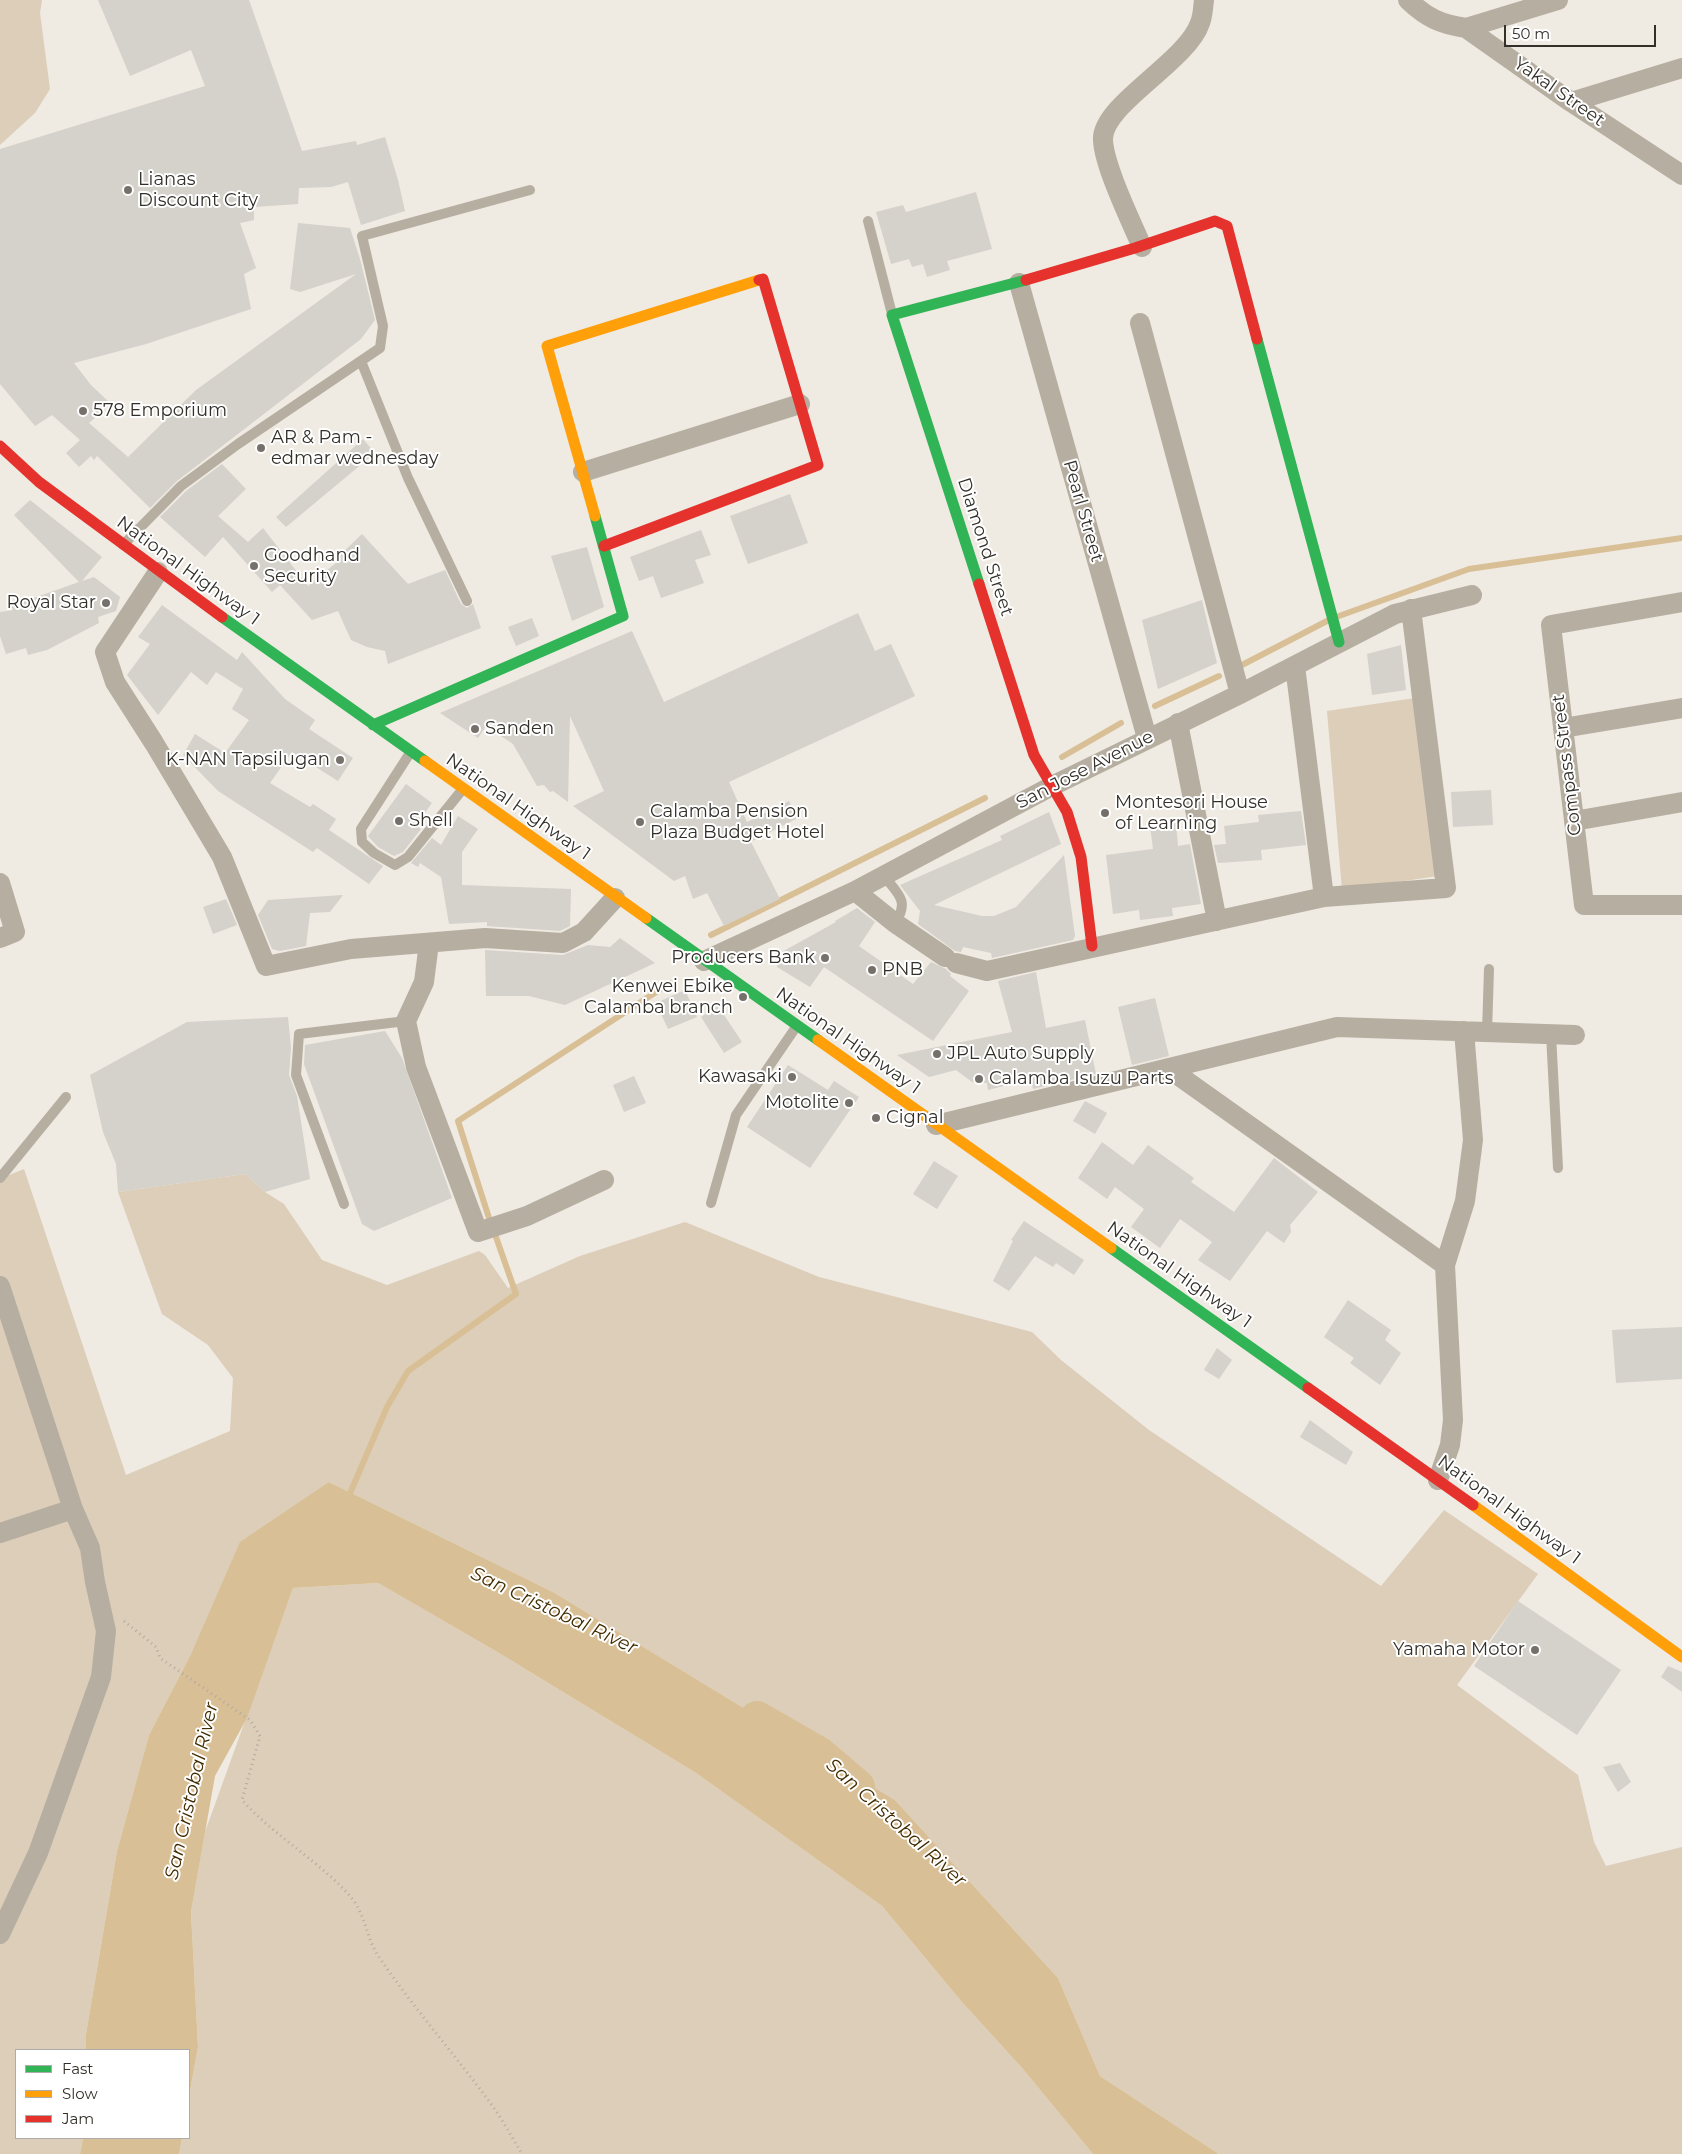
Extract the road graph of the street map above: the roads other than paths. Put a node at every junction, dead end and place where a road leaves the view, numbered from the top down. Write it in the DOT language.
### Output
graph roads {
  1 [pos="1204,0"];
  2 [pos="1408,0"];
  3 [pos="1558,0"];
  4 [pos="1466,28"];
  5 [pos="1682,68"];
  6 [pos="1570,102"];
  7 [pos="1682,175"];
  8 [pos="530,190"];
  9 [pos="868,221"];
  10 [pos="1142,247"];
  11 [pos="1019,283"];
  12 [pos="892,315"];
  13 [pos="1140,324"];
  14 [pos="361,362"];
  15 [pos="800,404"];
  16 [pos="0,446"];
  17 [pos="583,472"];
  18 [pos="122,546"];
  19 [pos="604,546"];
  20 [pos="158,572"];
  21 [pos="1472,595"];
  22 [pos="467,601"];
  23 [pos="1682,602"];
  24 [pos="1412,609"];
  25 [pos="1339,642"];
  26 [pos="1295,666"];
  27 [pos="1240,694"];
  28 [pos="1682,708"];
  29 [pos="1178,723"];
  30 [pos="373,726"];
  31 [pos="1563,728"];
  32 [pos="1147,738"];
  33 [pos="411,752"];
  34 [pos="1052,786"];
  35 [pos="462,789"];
  36 [pos="1682,802"];
  37 [pos="1574,821"];
  38 [pos="884,876"];
  39 [pos="0,883"];
  40 [pos="855,891"];
  41 [pos="1324,897"];
  42 [pos="615,898"];
  43 [pos="1682,905"];
  44 [pos="1217,921"];
  45 [pos="895,923"];
  46 [pos="0,938"];
  47 [pos="429,943"];
  48 [pos="1092,946"];
  49 [pos="704,961"];
  50 [pos="1489,969"];
  51 [pos="406,1021"];
  52 [pos="796,1027"];
  53 [pos="1464,1031"];
  54 [pos="1487,1032"];
  55 [pos="1551,1034"];
  56 [pos="1575,1035"];
  57 [pos="1168,1068"];
  58 [pos="66,1097"];
  59 [pos="936,1125"];
  60 [pos="1558,1168"];
  61 [pos="0,1178"];
  62 [pos="604,1180"];
  63 [pos="711,1203"];
  64 [pos="344,1204"];
  65 [pos="1445,1264"];
  66 [pos="0,1286"];
  67 [pos="1438,1480"];
  68 [pos="73,1509"];
  69 [pos="0,1533"];
  70 [pos="1680,1651"];
  71 [pos="0,1934"];
  1 -- 10 [label="street"];
  2 -- 4 [label="street, Yakal Street"];
  3 -- 4 [label="street"];
  4 -- 6 [label="street, Yakal Street"];
  5 -- 6 [label="street"];
  6 -- 7 [label="street, Yakal Street"];
  8 -- 14 [label="lane"];
  9 -- 12 [label="lane"];
  10 -- 11 [label="main road"];
  10 -- 25 [label="main road"];
  11 -- 12 [label="main road"];
  11 -- 32 [label="street, Pearl Street"];
  12 -- 34 [label="main road, Diamond Street"];
  13 -- 27 [label="street"];
  14 -- 18 [label="lane"];
  14 -- 22 [label="lane"];
  15 -- 17 [label="street"];
  15 -- 17 [label="main road"];
  15 -- 19 [label="main road"];
  16 -- 18 [label="main road, National Highway 1"];
  17 -- 19 [label="main road"];
  18 -- 20 [label="main road, National Highway 1"];
  19 -- 30 [label="main road"];
  20 -- 30 [label="main road, National Highway 1"];
  20 -- 47 [label="street"];
  21 -- 24 [label="street, San Jose Avenue"];
  23 -- 31 [label="street, Compass Street"];
  24 -- 25 [label="street, San Jose Avenue"];
  24 -- 41 [label="street"];
  25 -- 26 [label="street, San Jose Avenue"];
  26 -- 27 [label="street, San Jose Avenue"];
  26 -- 41 [label="street"];
  27 -- 29 [label="street, San Jose Avenue"];
  28 -- 31 [label="street"];
  29 -- 32 [label="street, San Jose Avenue"];
  29 -- 44 [label="street"];
  30 -- 33 [label="main road, National Highway 1"];
  31 -- 37 [label="street, Compass Street"];
  32 -- 34 [label="street, San Jose Avenue"];
  33 -- 35 [label="main road, National Highway 1"];
  33 -- 35 [label="lane"];
  34 -- 38 [label="street, San Jose Avenue"];
  34 -- 48 [label="main road, Diamond Street"];
  35 -- 42 [label="main road, National Highway 1"];
  36 -- 37 [label="street"];
  37 -- 43 [label="street, Compass Street"];
  38 -- 40 [label="street, San Jose Avenue"];
  38 -- 45 [label="lane"];
  39 -- 46 [label="street"];
  40 -- 45 [label="street"];
  40 -- 49 [label="street, San Jose Avenue"];
  41 -- 44 [label="street"];
  42 -- 47 [label="street"];
  42 -- 49 [label="main road, National Highway 1"];
  44 -- 48 [label="street"];
  45 -- 48 [label="street"];
  47 -- 51 [label="street"];
  49 -- 52 [label="main road, National Highway 1"];
  50 -- 54 [label="lane"];
  51 -- 62 [label="street"];
  51 -- 64 [label="lane"];
  52 -- 59 [label="main road, National Highway 1"];
  52 -- 63 [label="lane"];
  53 -- 54 [label="street"];
  53 -- 57 [label="street"];
  53 -- 65 [label="street"];
  54 -- 55 [label="street"];
  55 -- 56 [label="street"];
  55 -- 60 [label="lane"];
  57 -- 59 [label="street"];
  57 -- 65 [label="street"];
  58 -- 61 [label="lane"];
  59 -- 67 [label="main road, National Highway 1"];
  65 -- 67 [label="street"];
  66 -- 68 [label="street"];
  67 -- 70 [label="main road, National Highway 1"];
  68 -- 69 [label="street"];
  68 -- 71 [label="street"];
}
